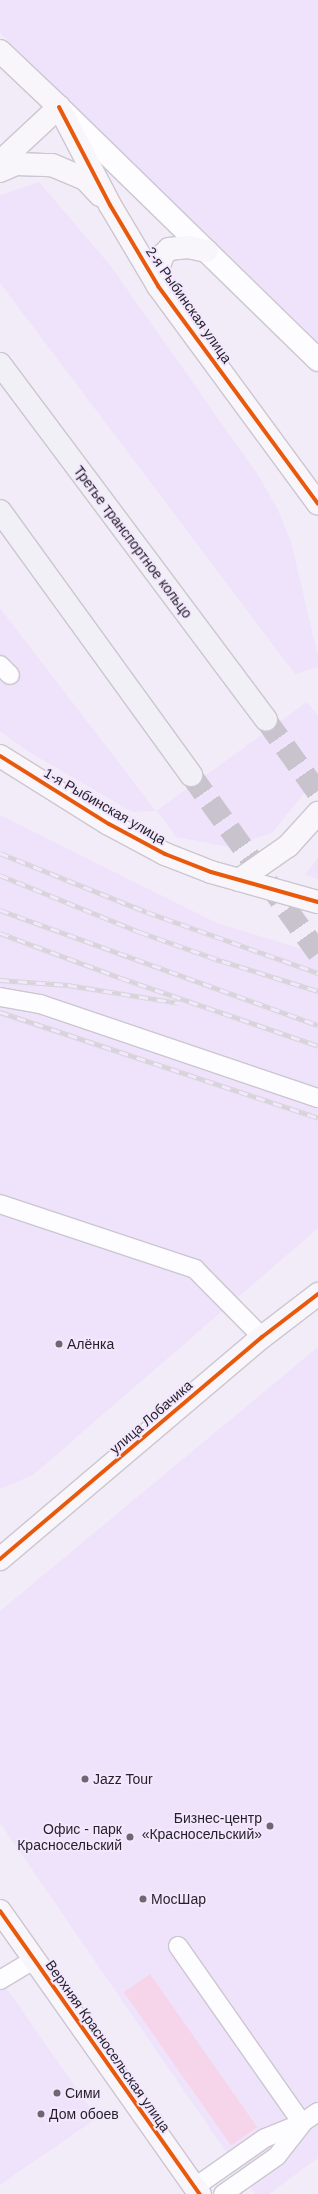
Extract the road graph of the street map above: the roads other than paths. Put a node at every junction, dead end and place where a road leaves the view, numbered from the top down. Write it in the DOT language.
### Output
graph roads {
  1 [pos="0,51"];
  2 [pos="58,107"];
  3 [pos="0,162"];
  4 [pos="0,171"];
  5 [pos="110,205"];
  6 [pos="207,251"];
  7 [pos="158,286"];
  8 [pos="318,360"];
  9 [pos="0,364"];
  10 [pos="318,504"];
  11 [pos="0,511"];
  12 [pos="266,720"];
  13 [pos="0,756"];
  14 [pos="191,776"];
  15 [pos="318,813"];
  16 [pos="239,880"];
  17 [pos="318,902"];
  18 [pos="0,997"];
  19 [pos="318,1098"];
  20 [pos="0,1204"];
  21 [pos="318,1294"];
  22 [pos="262,1337"];
  23 [pos="0,1559"];
  24 [pos="0,1911"];
  25 [pos="178,1946"];
  26 [pos="33,1960"];
  27 [pos="0,1980"];
  28 [pos="318,2112"];
  29 [pos="302,2123"];
  30 [pos="197,2190"];
  31 [pos="223,2194"];
  1 -- 2 [label="street, 2-я Рыбинская улица"];
  2 -- 3 [label="street"];
  2 -- 5 [label="street, 2-я Рыбинская улица"];
  2 -- 6 [label="street, 2-я Рыбинская улица"];
  4 -- 5 [label="street"];
  5 -- 7 [label="street, 2-я Рыбинская улица"];
  6 -- 7 [label="street"];
  6 -- 8 [label="street, 2-я Рыбинская улица"];
  7 -- 10 [label="street, 2-я Рыбинская улица"];
  9 -- 12 [label="main road, Третье транспортное кольцо"];
  11 -- 14 [label="main road"];
  13 -- 16 [label="street, 1-я Рыбинская улица"];
  15 -- 16 [label="street"];
  16 -- 17 [label="street, 1-я Рыбинская улица"];
  18 -- 19 [label="lane"];
  20 -- 22 [label="lane"];
  21 -- 22 [label="street, улица Лобачика"];
  22 -- 23 [label="street, улица Лобачика"];
  24 -- 26 [label="street, Верхняя Красносельская улица"];
  25 -- 29 [label="lane"];
  26 -- 27 [label="lane"];
  26 -- 30 [label="street, Верхняя Красносельская улица"];
  28 -- 29 [label="lane"];
  29 -- 30 [label="lane"];
  29 -- 31 [label="lane"];
}
